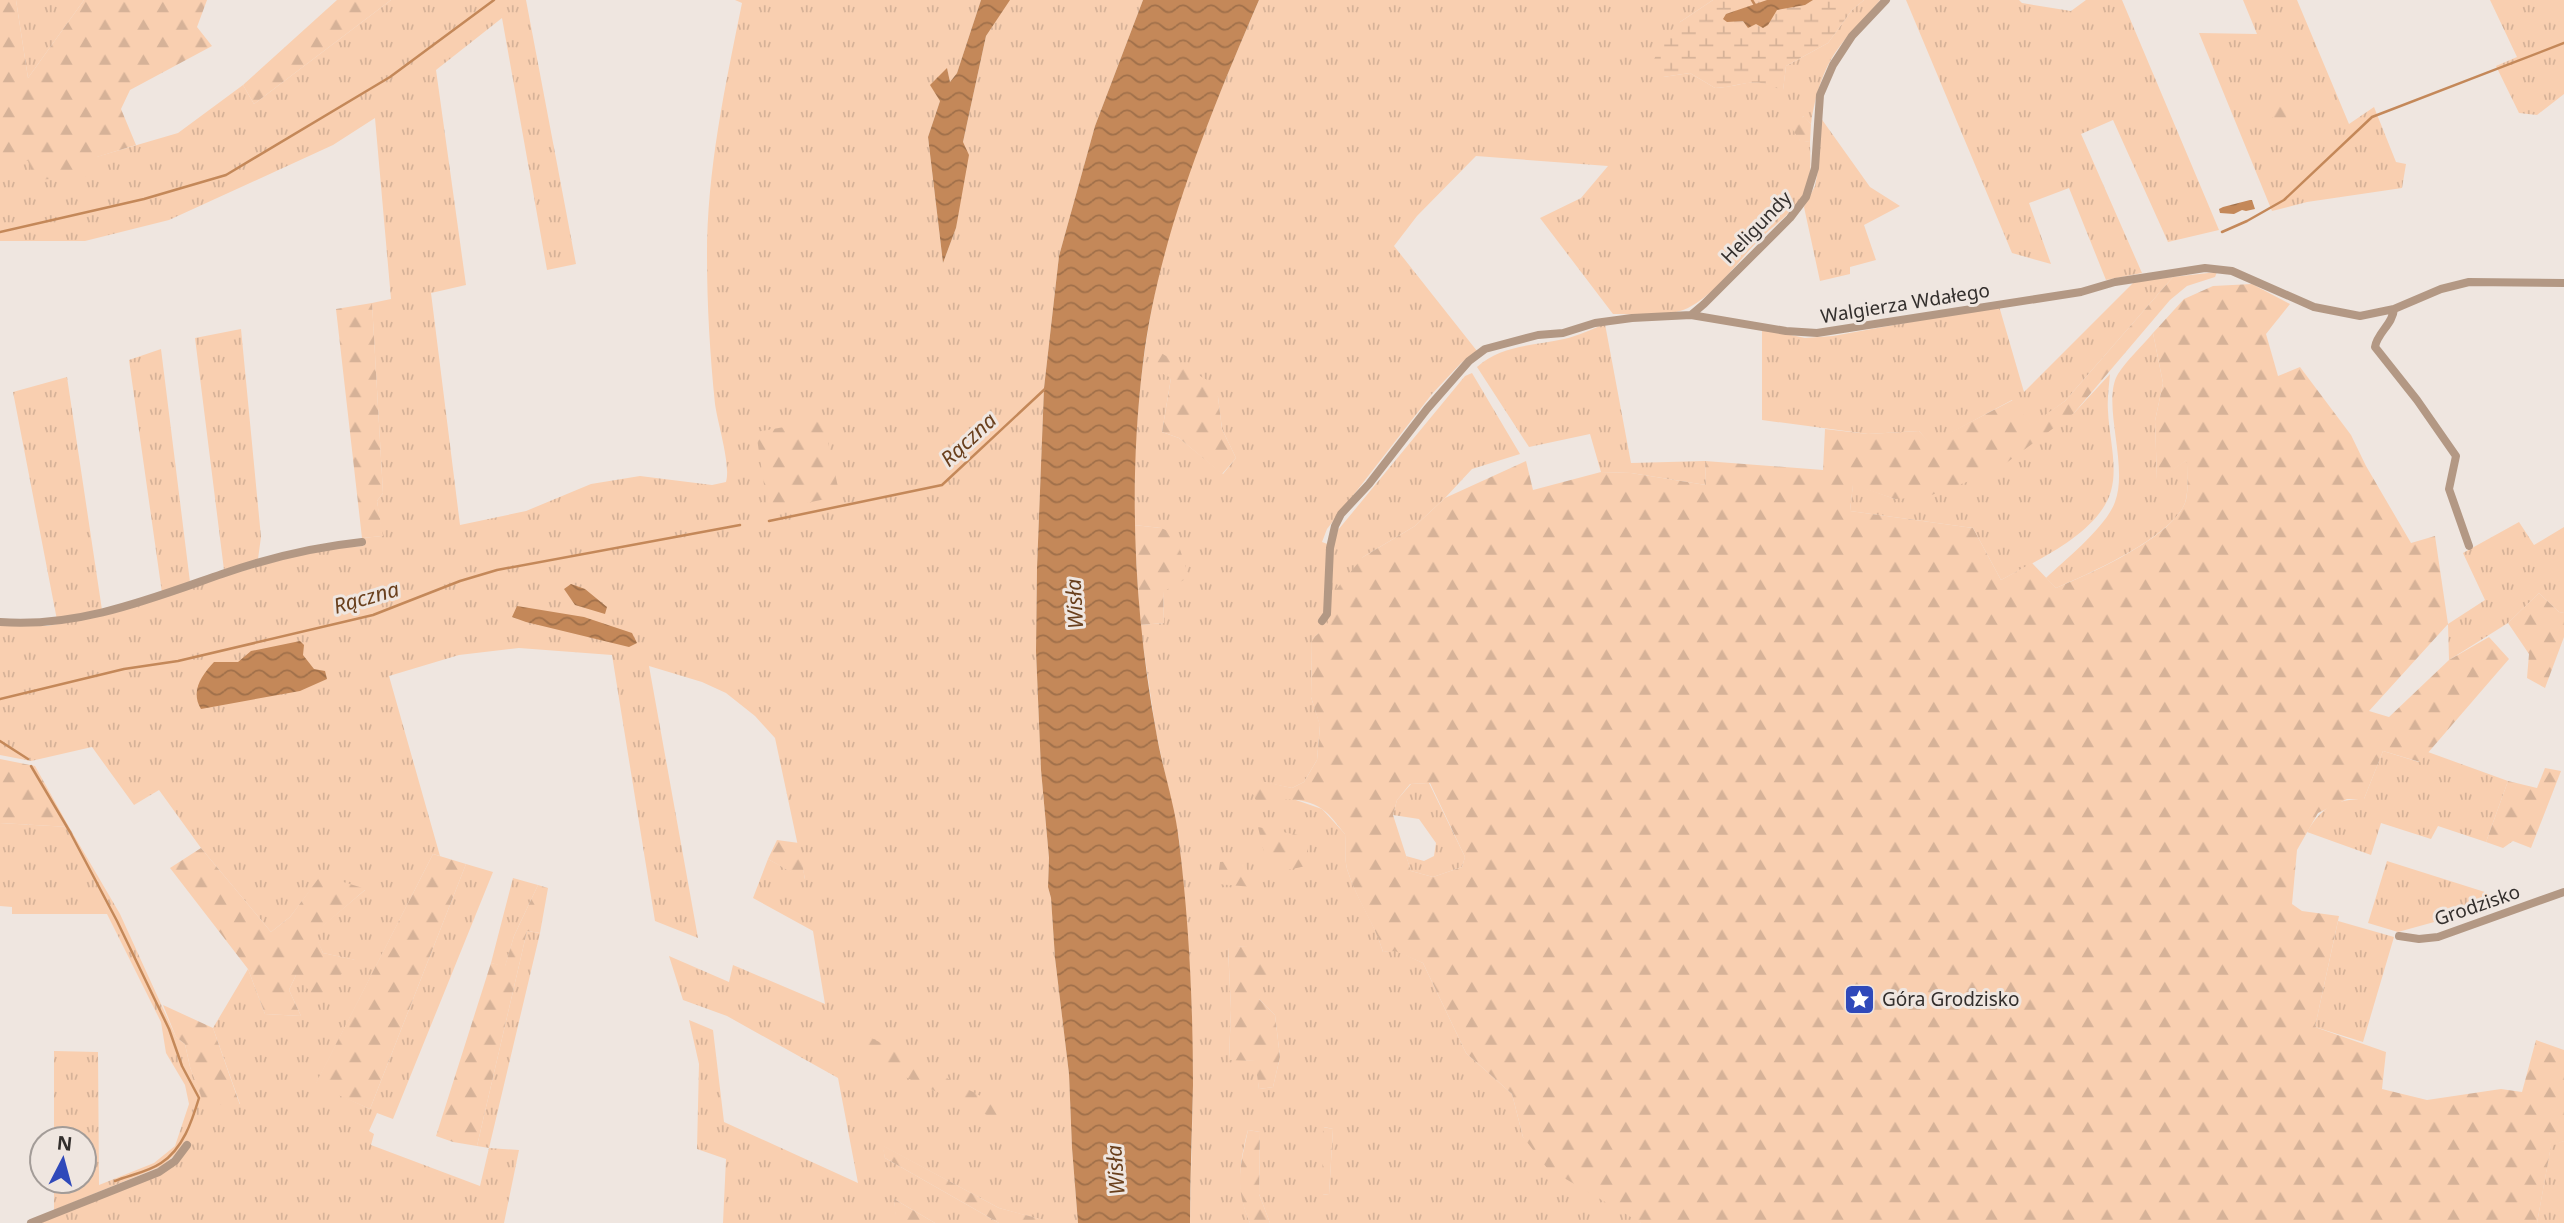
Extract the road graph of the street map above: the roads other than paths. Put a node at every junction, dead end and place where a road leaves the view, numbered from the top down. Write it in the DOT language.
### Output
graph roads {
  1 [pos="1886,0"];
  2 [pos="2564,283"];
  3 [pos="2394,309"];
  4 [pos="1691,315"];
  5 [pos="362,542"];
  6 [pos="2469,546"];
  7 [pos="1322,621"];
  8 [pos="0,622"];
  9 [pos="2564,892"];
  10 [pos="2399,936"];
  11 [pos="187,1145"];
  12 [pos="31,1223"];
  1 -- 4 [label="street, Heligundy"];
  2 -- 3 [label="street, Walgierza Wdałego"];
  3 -- 4 [label="street, Walgierza Wdałego"];
  3 -- 6 [label="street"];
  4 -- 7 [label="street, Walgierza Wdałego"];
  5 -- 8 [label="street"];
  9 -- 10 [label="street, Grodzisko"];
  11 -- 12 [label="street"];
}
